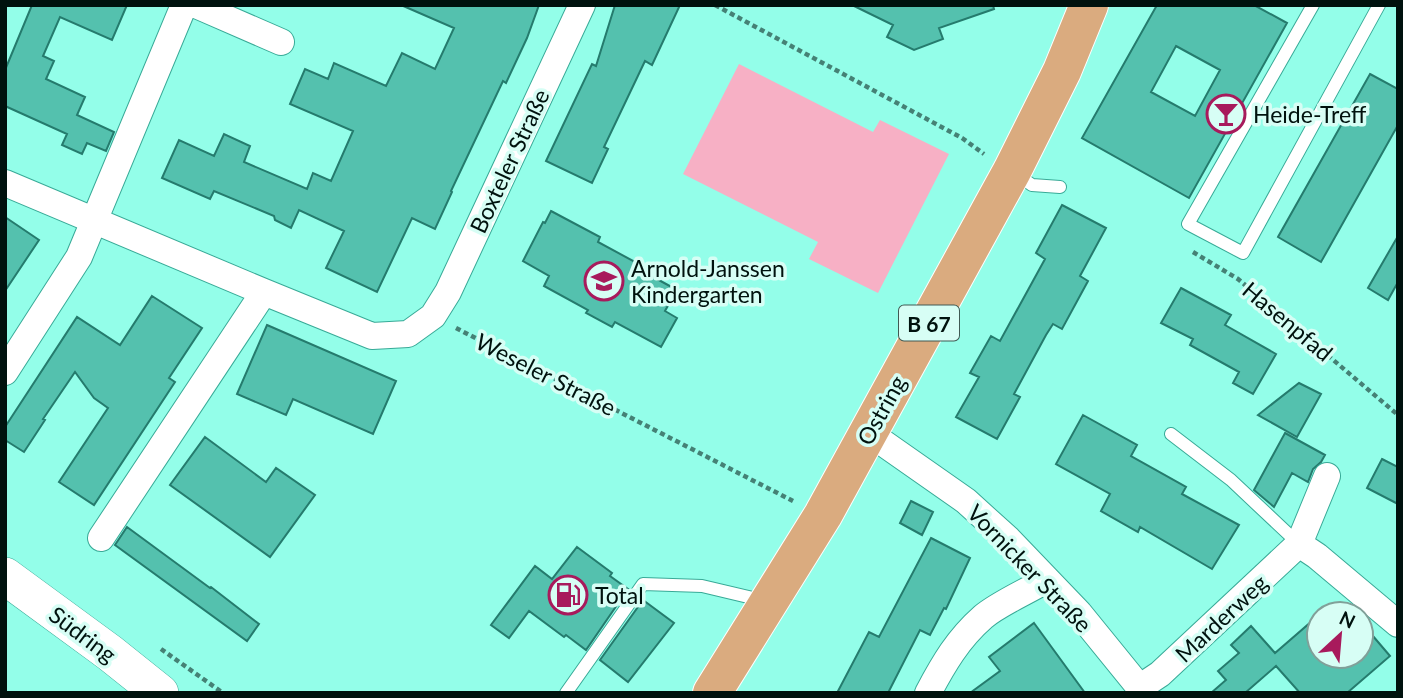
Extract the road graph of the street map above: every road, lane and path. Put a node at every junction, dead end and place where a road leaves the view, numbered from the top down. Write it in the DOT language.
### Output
graph roads {
  1 [pos="184,5"];
  2 [pos="196,5"];
  3 [pos="582,5"];
  4 [pos="715,5"];
  5 [pos="1089,5"];
  6 [pos="1313,5"];
  7 [pos="1378,5"];
  8 [pos="281,42"];
  9 [pos="1012,172"];
  10 [pos="5,183"];
  11 [pos="1060,187"];
  12 [pos="96,220"];
  13 [pos="1192,252"];
  14 [pos="264,292"];
  15 [pos="433,316"];
  16 [pos="5,372"];
  17 [pos="1398,415"];
  18 [pos="869,433"];
  19 [pos="1171,434"];
  20 [pos="1327,475"];
  21 [pos="823,516"];
  22 [pos="101,538"];
  23 [pos="1299,544"];
  24 [pos="5,576"];
  25 [pos="1046,580"];
  26 [pos="769,602"];
  27 [pos="1398,624"];
  28 [pos="193,671"];
  29 [pos="1142,690"];
  30 [pos="160,693"];
  31 [pos="223,693"];
  32 [pos="566,693"];
  33 [pos="712,693"];
  34 [pos="928,693"];
  1 -- 12 [label="street"];
  2 -- 8 [label="street"];
  3 -- 15 [label="street, Boxteler Straße"];
  4 -- 9 [label="path"];
  5 -- 9 [label="main road, Ostring / B 67"];
  6 -- 7 [label="lane"];
  9 -- 11 [label="lane"];
  9 -- 18 [label="main road, Ostring / B 67"];
  10 -- 12 [label="street"];
  12 -- 14 [label="street"];
  12 -- 16 [label="street"];
  13 -- 17 [label="path, Hasenpfad"];
  14 -- 15 [label="street"];
  14 -- 22 [label="street"];
  15 -- 21 [label="path, Weseler Straße"];
  18 -- 21 [label="main road, Ostring / B 67"];
  18 -- 25 [label="street, Vornicker Straße"];
  19 -- 23 [label="lane"];
  20 -- 23 [label="street, Marderweg"];
  21 -- 26 [label="main road, Ostring / B 67"];
  23 -- 27 [label="street"];
  23 -- 29 [label="street, Marderweg"];
  24 -- 30 [label="main road, Südring"];
  25 -- 29 [label="street, Vornicker Straße"];
  25 -- 34 [label="street"];
  26 -- 32 [label="lane"];
  26 -- 33 [label="main road, Ostring / B 67"];
  28 -- 31 [label="path"];
}
